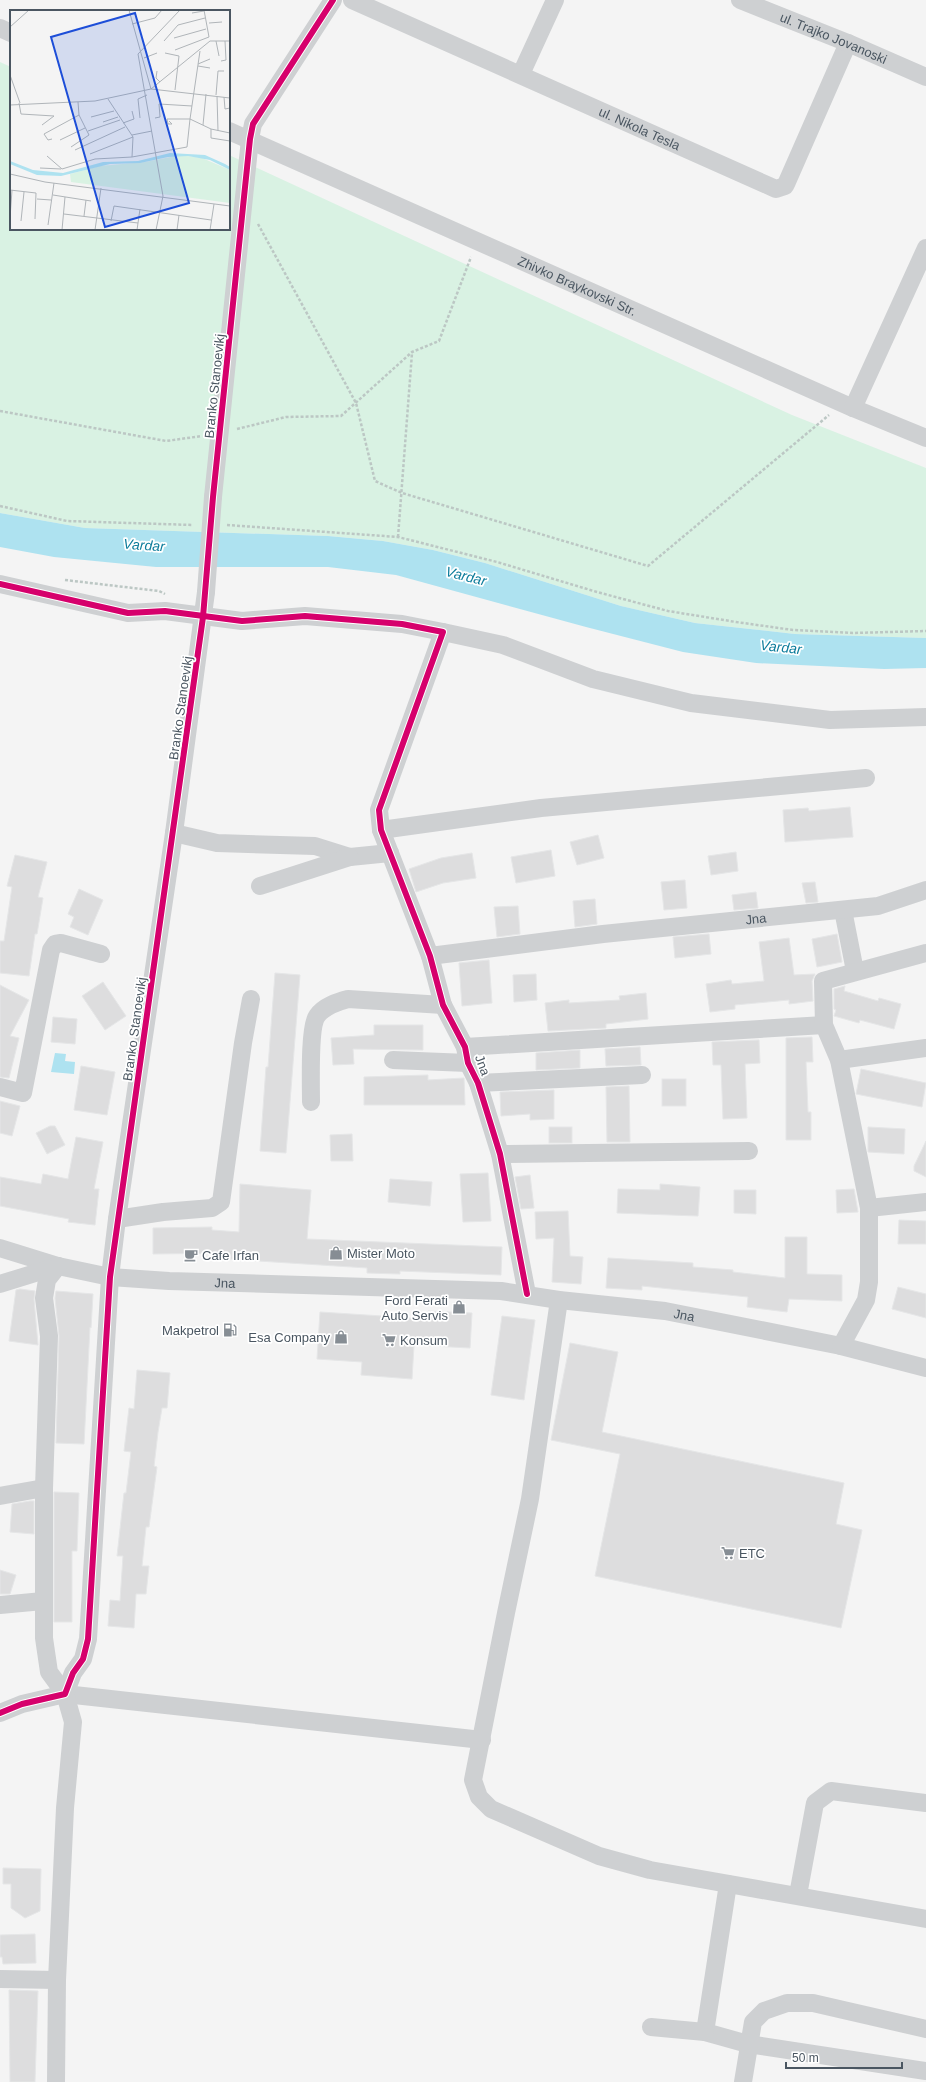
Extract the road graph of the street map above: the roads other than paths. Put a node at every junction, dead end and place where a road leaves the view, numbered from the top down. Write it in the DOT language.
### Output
graph roads {
  1 [pos="333,0"];
  2 [pos="352,0"];
  3 [pos="555,0"];
  4 [pos="740,0"];
  5 [pos="0,28"];
  6 [pos="10,33"];
  7 [pos="848,43"];
  8 [pos="521,74"];
  9 [pos="926,78"];
  10 [pos="230,131"];
  11 [pos="250,139"];
  12 [pos="926,248"];
  13 [pos="848,406"];
  14 [pos="926,438"];
  15 [pos="0,584"];
  16 [pos="203,617"];
  17 [pos="443,632"];
  18 [pos="926,716"];
  19 [pos="866,778"];
  20 [pos="381,830"];
  21 [pos="174,833"];
  22 [pos="390,853"];
  23 [pos="350,857"];
  24 [pos="260,886"];
  25 [pos="926,890"];
  26 [pos="843,910"];
  27 [pos="926,953"];
  28 [pos="101,954"];
  29 [pos="430,956"];
  30 [pos="855,971"];
  31 [pos="251,999"];
  32 [pos="443,1005"];
  33 [pos="824,1025"];
  34 [pos="926,1048"];
  35 [pos="467,1055"];
  36 [pos="393,1060"];
  37 [pos="838,1060"];
  38 [pos="642,1076"];
  39 [pos="478,1083"];
  40 [pos="0,1087"];
  41 [pos="311,1102"];
  42 [pos="749,1151"];
  43 [pos="500,1154"];
  44 [pos="926,1202"];
  45 [pos="869,1208"];
  46 [pos="117,1219"];
  47 [pos="0,1248"];
  48 [pos="58,1266"];
  49 [pos="110,1277"];
  50 [pos="0,1284"];
  51 [pos="526,1294"];
  52 [pos="558,1300"];
  53 [pos="841,1346"];
  54 [pos="926,1368"];
  55 [pos="44,1488"];
  56 [pos="0,1496"];
  57 [pos="43,1602"];
  58 [pos="0,1605"];
  59 [pos="65,1694"];
  60 [pos="0,1713"];
  61 [pos="482,1740"];
  62 [pos="926,1803"];
  63 [pos="728,1884"];
  64 [pos="798,1895"];
  65 [pos="926,1919"];
  66 [pos="0,1979"];
  67 [pos="57,1980"];
  68 [pos="652,2027"];
  69 [pos="926,2029"];
  70 [pos="705,2032"];
  71 [pos="748,2044"];
  72 [pos="926,2071"];
  73 [pos="56,2082"];
  74 [pos="743,2082"];
  1 -- 11 [label="street, Branko Stanoevikj"];
  2 -- 8 [label="street, ul. Nikola Tesla"];
  3 -- 8 [label="street"];
  4 -- 7 [label="street, ul. Trajko Jovanoski"];
  5 -- 6 [label="street"];
  7 -- 8 [label="street, ul. Nikola Tesla"];
  7 -- 9 [label="street, ul. Trajko Jovanoski"];
  10 -- 11 [label="street, Zhivko Braykovski Str."];
  11 -- 13 [label="street, Zhivko Braykovski Str."];
  11 -- 16 [label="street, Branko Stanoevikj, bridge"];
  12 -- 13 [label="street"];
  13 -- 14 [label="street, Zhivko Braykovski Str."];
  15 -- 16 [label="street"];
  16 -- 17 [label="street"];
  16 -- 21 [label="street, Branko Stanoevikj"];
  17 -- 18 [label="street"];
  17 -- 20 [label="street, Jna"];
  19 -- 20 [label="street"];
  20 -- 22 [label="street, Jna"];
  21 -- 23 [label="street"];
  21 -- 46 [label="street, Branko Stanoevikj"];
  22 -- 23 [label="street"];
  22 -- 29 [label="street, Jna"];
  23 -- 24 [label="street"];
  25 -- 26 [label="street, Jna"];
  26 -- 29 [label="street, Jna"];
  26 -- 30 [label="street"];
  27 -- 30 [label="street"];
  28 -- 40 [label="street"];
  29 -- 32 [label="street, Jna"];
  30 -- 33 [label="street"];
  31 -- 46 [label="street"];
  32 -- 35 [label="street, Jna"];
  32 -- 41 [label="street"];
  33 -- 35 [label="street, Jna"];
  33 -- 37 [label="street"];
  34 -- 37 [label="street"];
  35 -- 36 [label="street, Jna"];
  35 -- 39 [label="street, Jna"];
  37 -- 45 [label="street"];
  38 -- 39 [label="street, Jna"];
  39 -- 43 [label="street, Jna"];
  42 -- 43 [label="street"];
  43 -- 51 [label="street, Jna"];
  44 -- 45 [label="street"];
  45 -- 53 [label="street"];
  46 -- 49 [label="street, Branko Stanoevikj"];
  47 -- 48 [label="street, Jna"];
  48 -- 49 [label="street, Jna"];
  48 -- 50 [label="street"];
  48 -- 55 [label="street"];
  49 -- 51 [label="street, Jna"];
  49 -- 59 [label="street, Branko Stanoevikj"];
  51 -- 52 [label="street, Jna"];
  52 -- 53 [label="street, Jna"];
  52 -- 61 [label="street"];
  53 -- 54 [label="street, Jna"];
  55 -- 56 [label="street"];
  55 -- 57 [label="street"];
  57 -- 58 [label="street"];
  57 -- 59 [label="street"];
  59 -- 60 [label="street"];
  59 -- 61 [label="street"];
  59 -- 67 [label="street"];
  61 -- 63 [label="street"];
  62 -- 64 [label="street"];
  63 -- 64 [label="street"];
  63 -- 70 [label="street"];
  64 -- 65 [label="street"];
  66 -- 67 [label="street"];
  67 -- 73 [label="street"];
  68 -- 70 [label="street"];
  69 -- 71 [label="street"];
  70 -- 71 [label="street"];
  71 -- 72 [label="street"];
  71 -- 74 [label="street"];
}
